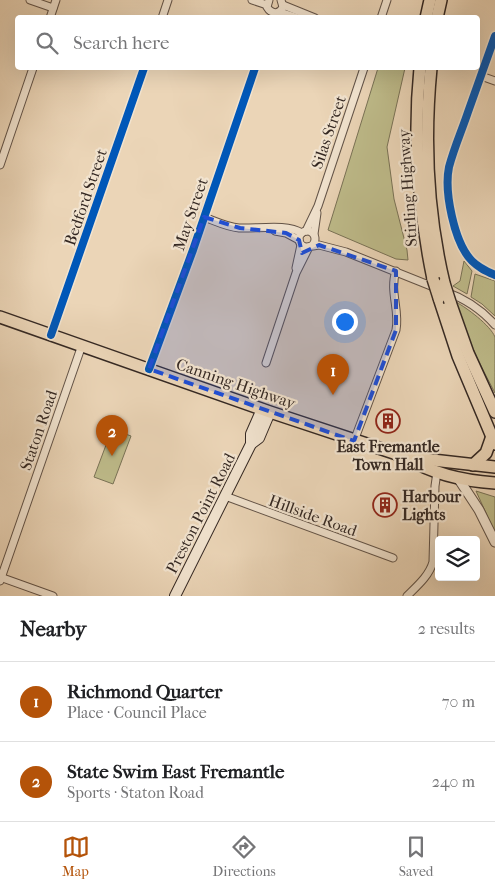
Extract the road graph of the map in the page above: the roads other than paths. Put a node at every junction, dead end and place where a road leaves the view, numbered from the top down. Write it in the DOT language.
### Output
graph roads {
  1 [pos="30,0"];
  2 [pos="56,0"];
  3 [pos="168,0"];
  4 [pos="252,0"];
  5 [pos="387,0"];
  6 [pos="430,0"];
  7 [pos="441,0"];
  8 [pos="268,5"];
  9 [pos="280,7"];
  10 [pos="53,8"];
  11 [pos="51,15"];
  12 [pos="163,15"];
  13 [pos="293,15"];
  14 [pos="305,15"];
  15 [pos="382,15"];
  16 [pos="427,15"];
  17 [pos="438,15"];
  18 [pos="495,36"];
  19 [pos="32,70"];
  20 [pos="143,70"];
  21 [pos="253,70"];
  22 [pos="363,70"];
  23 [pos="420,70"];
  24 [pos="431,70"];
  25 [pos="481,76"];
  26 [pos="495,81"];
  27 [pos="0,164"];
  28 [pos="318,206"];
  29 [pos="205,215"];
  30 [pos="270,229"];
  31 [pos="304,232"];
  32 [pos="315,236"];
  33 [pos="300,243"];
  34 [pos="311,247"];
  35 [pos="346,252"];
  36 [pos="396,271"];
  37 [pos="296,273"];
  38 [pos="495,274"];
  39 [pos="439,281"];
  40 [pos="444,300"];
  41 [pos="0,317"];
  42 [pos="495,325"];
  43 [pos="51,335"];
  44 [pos="82,345"];
  45 [pos="266,363"];
  46 [pos="149,369"];
  47 [pos="266,410"];
  48 [pos="495,412"];
  49 [pos="493,440"];
  50 [pos="354,441"];
  51 [pos="406,457"];
  52 [pos="473,465"];
  53 [pos="495,467"];
  54 [pos="437,472"];
  55 [pos="458,478"];
  56 [pos="492,485"];
  57 [pos="225,496"];
  58 [pos="495,542"];
  59 [pos="393,558"];
  60 [pos="0,579"];
  61 [pos="53,596"];
  62 [pos="175,596"];
  63 [pos="407,596"];
  1 -- 10 [label="street"];
  2 -- 10 [label="street"];
  3 -- 12 [label="street"];
  4 -- 8 [label="street"];
  5 -- 15 [label="street"];
  6 -- 16 [label="highway"];
  7 -- 17 [label="highway"];
  8 -- 9 [label="street"];
  9 -- 13 [label="street"];
  9 -- 14 [label="street"];
  10 -- 11 [label="street"];
  18 -- 25 [label="street"];
  19 -- 27 [label="street"];
  20 -- 43 [label="street, Bedford Street"];
  21 -- 29 [label="street, May Street"];
  22 -- 28 [label="street, Silas Street"];
  23 -- 39 [label="highway, Stirling Highway"];
  24 -- 39 [label="highway, Stirling Highway"];
  25 -- 26 [label="street"];
  25 -- 38 [label="street"];
  28 -- 31 [label="street, Silas Street"];
  28 -- 32 [label="street, Silas Street"];
  29 -- 30 [label="street"];
  29 -- 46 [label="street, May Street"];
  30 -- 31 [label="street"];
  30 -- 33 [label="street"];
  31 -- 32 [label="street"];
  31 -- 33 [label="street"];
  32 -- 34 [label="street"];
  32 -- 35 [label="street"];
  33 -- 34 [label="street"];
  33 -- 37 [label="street"];
  34 -- 35 [label="street"];
  34 -- 37 [label="street"];
  35 -- 36 [label="street"];
  36 -- 42 [label="street"];
  36 -- 50 [label="street"];
  37 -- 45 [label="street"];
  39 -- 40 [label="highway, Stirling Highway, bridge"];
  40 -- 48 [label="highway, Stirling Highway"];
  40 -- 49 [label="highway, Stirling Highway"];
  41 -- 43 [label="highway, Canning Highway"];
  43 -- 44 [label="highway, Canning Highway"];
  44 -- 46 [label="highway, Canning Highway"];
  44 -- 60 [label="street, Staton Road"];
  46 -- 47 [label="highway, Canning Highway"];
  47 -- 50 [label="highway, Canning Highway"];
  47 -- 57 [label="main road, Preston Point Road"];
  49 -- 52 [label="highway"];
  50 -- 51 [label="highway, Canning Highway"];
  51 -- 52 [label="highway, Canning Highway"];
  51 -- 54 [label="highway, Canning Highway"];
  52 -- 53 [label="highway, Canning Highway"];
  54 -- 55 [label="highway, Canning Highway"];
  54 -- 63 [label="street"];
  55 -- 56 [label="highway, Canning Highway"];
  55 -- 58 [label="street"];
  57 -- 59 [label="street, Hillside Road"];
  57 -- 62 [label="main road, Preston Point Road"];
  60 -- 61 [label="street"];
}
